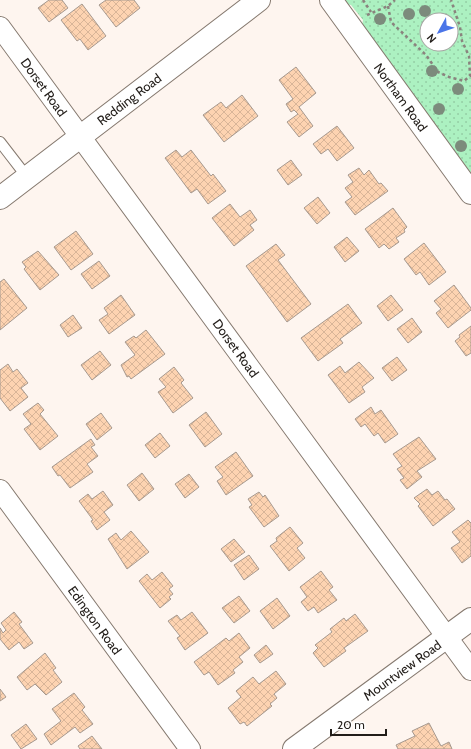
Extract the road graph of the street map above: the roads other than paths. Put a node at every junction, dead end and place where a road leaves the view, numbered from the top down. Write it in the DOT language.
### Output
graph roads {
  1 [pos="259,0"];
  2 [pos="331,0"];
  3 [pos="0,26"];
  4 [pos="80,136"];
  5 [pos="0,142"];
  6 [pos="27,177"];
  7 [pos="471,193"];
  8 [pos="0,198"];
  9 [pos="0,490"];
  10 [pos="471,619"];
  11 [pos="447,636"];
  12 [pos="471,670"];
  13 [pos="190,749"];
  14 [pos="294,749"];
  1 -- 4 [label="street, Redding Road"];
  2 -- 7 [label="street, Northam Road"];
  3 -- 4 [label="street, Dorset Road"];
  4 -- 6 [label="street, Redding Road"];
  4 -- 11 [label="street, Dorset Road"];
  5 -- 6 [label="lane"];
  6 -- 8 [label="street, Redding Road"];
  9 -- 13 [label="street, Edington Road"];
  10 -- 11 [label="street, Mountview Road"];
  11 -- 12 [label="street, Dorset Road"];
  11 -- 14 [label="street, Mountview Road"];
}
